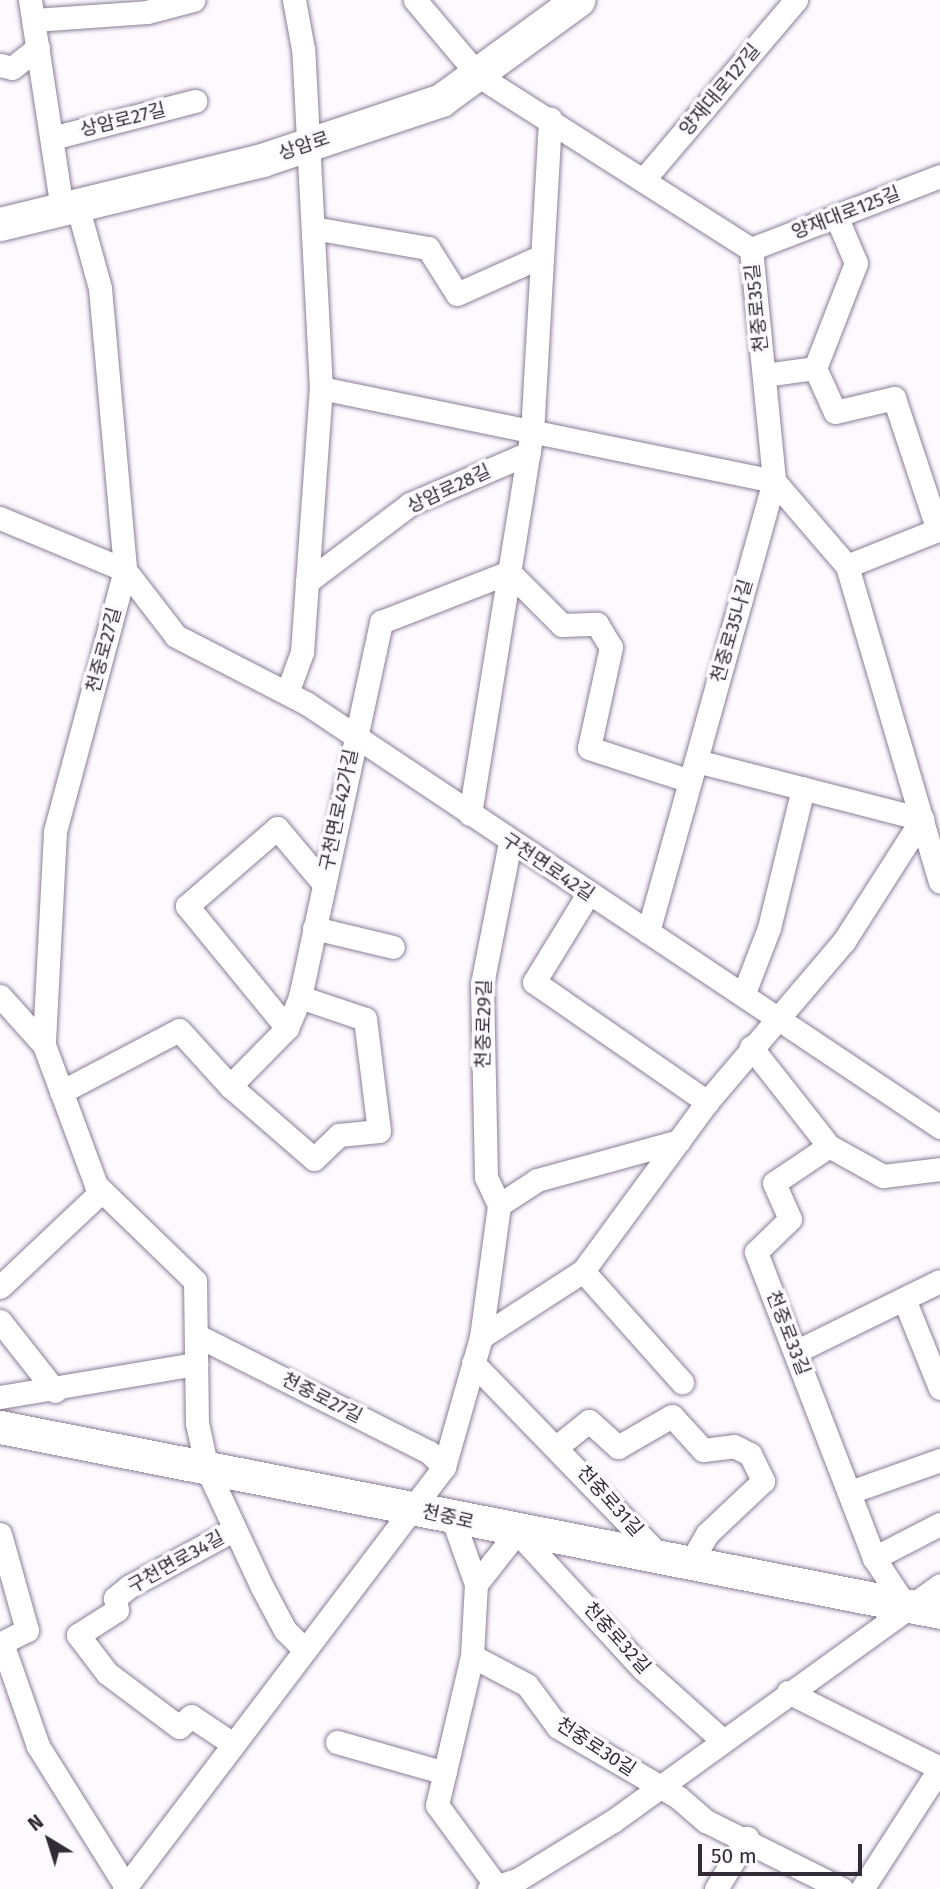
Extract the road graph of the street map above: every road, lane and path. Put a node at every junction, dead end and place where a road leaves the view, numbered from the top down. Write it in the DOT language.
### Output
graph roads {
  1 [pos="193,0"];
  2 [pos="294,0"];
  3 [pos="415,0"];
  4 [pos="578,0"];
  5 [pos="796,0"];
  6 [pos="144,6"];
  7 [pos="32,10"];
  8 [pos="38,48"];
  9 [pos="0,65"];
  10 [pos="479,76"];
  11 [pos="195,101"];
  12 [pos="550,119"];
  13 [pos="52,138"];
  14 [pos="308,144"];
  15 [pos="940,176"];
  16 [pos="644,179"];
  17 [pos="70,207"];
  18 [pos="836,216"];
  19 [pos="0,224"];
  20 [pos="313,228"];
  21 [pos="751,249"];
  22 [pos="542,256"];
  23 [pos="815,368"];
  24 [pos="764,375"];
  25 [pos="321,388"];
  26 [pos="530,443"];
  27 [pos="774,481"];
  28 [pos="0,518"];
  29 [pos="939,529"];
  30 [pos="847,566"];
  31 [pos="125,570"];
  32 [pos="509,572"];
  33 [pos="307,582"];
  34 [pos="287,693"];
  35 [pos="355,736"];
  36 [pos="693,771"];
  37 [pos="803,788"];
  38 [pos="470,814"];
  39 [pos="922,819"];
  40 [pos="510,842"];
  41 [pos="940,882"];
  42 [pos="324,884"];
  43 [pos="588,894"];
  44 [pos="314,928"];
  45 [pos="648,932"];
  46 [pos="393,947"];
  47 [pos="744,993"];
  48 [pos="0,996"];
  49 [pos="300,997"];
  50 [pos="772,1021"];
  51 [pos="287,1028"];
  52 [pos="44,1045"];
  53 [pos="751,1047"];
  54 [pos="230,1086"];
  55 [pos="61,1092"];
  56 [pos="707,1102"];
  57 [pos="940,1127"];
  58 [pos="679,1141"];
  59 [pos="830,1146"];
  60 [pos="940,1169"];
  61 [pos="102,1191"];
  62 [pos="499,1205"];
  63 [pos="583,1271"];
  64 [pos="940,1281"];
  65 [pos="0,1287"];
  66 [pos="904,1298"];
  67 [pos="0,1321"];
  68 [pos="196,1335"];
  69 [pos="481,1337"];
  70 [pos="795,1352"];
  71 [pos="473,1363"];
  72 [pos="196,1364"];
  73 [pos="682,1382"];
  74 [pos="940,1388"];
  75 [pos="55,1391"];
  76 [pos="0,1397"];
  77 [pos="0,1427"];
  78 [pos="559,1445"];
  79 [pos="940,1460"];
  80 [pos="444,1467"];
  81 [pos="207,1469"];
  82 [pos="850,1492"];
  83 [pos="413,1509"];
  84 [pos="452,1517"];
  85 [pos="940,1524"];
  86 [pos="235,1529"];
  87 [pos="517,1532"];
  88 [pos="0,1534"];
  89 [pos="874,1558"];
  90 [pos="675,1559"];
  91 [pos="476,1584"];
  92 [pos="940,1585"];
  93 [pos="905,1605"];
  94 [pos="940,1612"];
  95 [pos="305,1650"];
  96 [pos="472,1656"];
  97 [pos="788,1692"];
  98 [pos="721,1739"];
  99 [pos="337,1742"];
  100 [pos="233,1744"];
  101 [pos="940,1768"];
  102 [pos="445,1773"];
  103 [pos="658,1787"];
  104 [pos="747,1838"];
  105 [pos="125,1888"];
  106 [pos="493,1888"];
  107 [pos="716,1889"];
  108 [pos="842,1889"];
  109 [pos="862,1889"];
  1 -- 6 [label="street"];
  2 -- 14 [label="street"];
  3 -- 10 [label="street, 천중로35길"];
  4 -- 10 [label="street, 상암로"];
  5 -- 16 [label="street, 양재대로127길"];
  6 -- 7 [label="street"];
  7 -- 8 [label="street, 상암로27길"];
  8 -- 9 [label="street"];
  8 -- 13 [label="street, 상암로27길"];
  10 -- 12 [label="street, 천중로35길"];
  10 -- 14 [label="street, 상암로"];
  11 -- 13 [label="street, 상암로27길"];
  12 -- 16 [label="street, 천중로35길"];
  12 -- 22 [label="street"];
  13 -- 17 [label="street, 상암로27길"];
  14 -- 17 [label="street, 상암로"];
  14 -- 20 [label="street"];
  15 -- 18 [label="street, 양재대로125길"];
  16 -- 21 [label="street, 천중로35길"];
  17 -- 19 [label="street, 상암로"];
  17 -- 31 [label="street, 천중로27길"];
  18 -- 21 [label="street, 양재대로125길"];
  18 -- 23 [label="street"];
  20 -- 22 [label="street"];
  20 -- 25 [label="street"];
  21 -- 24 [label="street, 천중로35길"];
  22 -- 26 [label="street"];
  23 -- 24 [label="street"];
  23 -- 29 [label="street"];
  24 -- 27 [label="street, 천중로35길"];
  25 -- 26 [label="street"];
  25 -- 33 [label="street"];
  26 -- 27 [label="street"];
  26 -- 32 [label="street"];
  26 -- 33 [label="street, 상암로28길"];
  27 -- 30 [label="street"];
  27 -- 36 [label="street, 천중로35나길"];
  28 -- 31 [label="street, 구천면로42길"];
  29 -- 30 [label="street"];
  30 -- 39 [label="street"];
  31 -- 34 [label="street, 구천면로42길"];
  31 -- 52 [label="street, 천중로27길"];
  32 -- 35 [label="street"];
  32 -- 36 [label="street"];
  32 -- 38 [label="street"];
  33 -- 34 [label="street"];
  34 -- 35 [label="street, 구천면로42길"];
  35 -- 38 [label="street, 구천면로42길"];
  35 -- 42 [label="street, 구천면로42가길"];
  36 -- 37 [label="street"];
  36 -- 45 [label="street, 천중로35나길"];
  37 -- 39 [label="street"];
  37 -- 47 [label="street"];
  38 -- 40 [label="street, 구천면로42길"];
  39 -- 41 [label="street"];
  39 -- 50 [label="street"];
  40 -- 43 [label="street, 구천면로42길"];
  40 -- 62 [label="street, 천중로29길"];
  42 -- 44 [label="street, 구천면로42가길"];
  42 -- 51 [label="street, 구천면로42가길"];
  43 -- 45 [label="street, 구천면로42길"];
  43 -- 56 [label="street"];
  44 -- 46 [label="street"];
  44 -- 49 [label="street, 구천면로42가길"];
  45 -- 47 [label="street, 구천면로42길"];
  47 -- 50 [label="street, 구천면로42길"];
  48 -- 52 [label="street"];
  49 -- 51 [label="street, 구천면로42가길"];
  49 -- 54 [label="street"];
  50 -- 53 [label="street"];
  50 -- 57 [label="street, 구천면로42길"];
  51 -- 54 [label="street, 구천면로42가길"];
  52 -- 55 [label="street, 천중로27길"];
  53 -- 56 [label="street"];
  53 -- 59 [label="street"];
  54 -- 55 [label="street"];
  55 -- 61 [label="street, 천중로27길"];
  56 -- 58 [label="street"];
  58 -- 62 [label="street"];
  58 -- 63 [label="street"];
  59 -- 60 [label="street"];
  59 -- 70 [label="street, 천중로33길"];
  61 -- 65 [label="street"];
  61 -- 68 [label="street, 천중로27길"];
  62 -- 69 [label="street, 천중로29길"];
  63 -- 69 [label="street"];
  63 -- 73 [label="street"];
  64 -- 66 [label="street"];
  66 -- 70 [label="street"];
  66 -- 74 [label="street"];
  67 -- 75 [label="street"];
  68 -- 72 [label="street, 천중로27길"];
  68 -- 80 [label="street, 천중로27길"];
  69 -- 71 [label="street, 천중로29길"];
  70 -- 82 [label="street, 천중로33길"];
  71 -- 78 [label="street, 천중로31길"];
  71 -- 80 [label="street, 천중로29길"];
  72 -- 75 [label="street"];
  72 -- 81 [label="street, 천중로27길"];
  75 -- 76 [label="street"];
  77 -- 81 [label="street, 천중로"];
  78 -- 90 [label="street, 천중로31길"];
  78 -- 90 [label="street"];
  79 -- 82 [label="street"];
  80 -- 83 [label="street, 천중로29길"];
  81 -- 83 [label="street, 천중로"];
  81 -- 86 [label="street"];
  82 -- 89 [label="street, 천중로33길"];
  83 -- 84 [label="street, 천중로"];
  83 -- 95 [label="street"];
  84 -- 87 [label="street, 천중로"];
  84 -- 91 [label="street"];
  85 -- 89 [label="street"];
  86 -- 95 [label="street, 구천면로34길"];
  86 -- 100 [label="street, 구천면로34길"];
  87 -- 90 [label="street, 천중로"];
  87 -- 91 [label="street"];
  87 -- 98 [label="street, 천중로32길"];
  88 -- 105 [label="street"];
  89 -- 93 [label="street, 천중로33길"];
  90 -- 93 [label="street, 천중로"];
  91 -- 96 [label="street"];
  92 -- 93 [label="street"];
  93 -- 94 [label="street, 천중로"];
  93 -- 97 [label="street"];
  95 -- 100 [label="street"];
  96 -- 102 [label="street"];
  96 -- 103 [label="street, 천중로30길"];
  97 -- 98 [label="street"];
  97 -- 101 [label="street"];
  98 -- 103 [label="street"];
  99 -- 102 [label="street"];
  100 -- 105 [label="street"];
  101 -- 109 [label="street"];
  102 -- 106 [label="street"];
  103 -- 104 [label="street"];
  103 -- 106 [label="street"];
  104 -- 107 [label="street"];
  104 -- 108 [label="street"];
}
